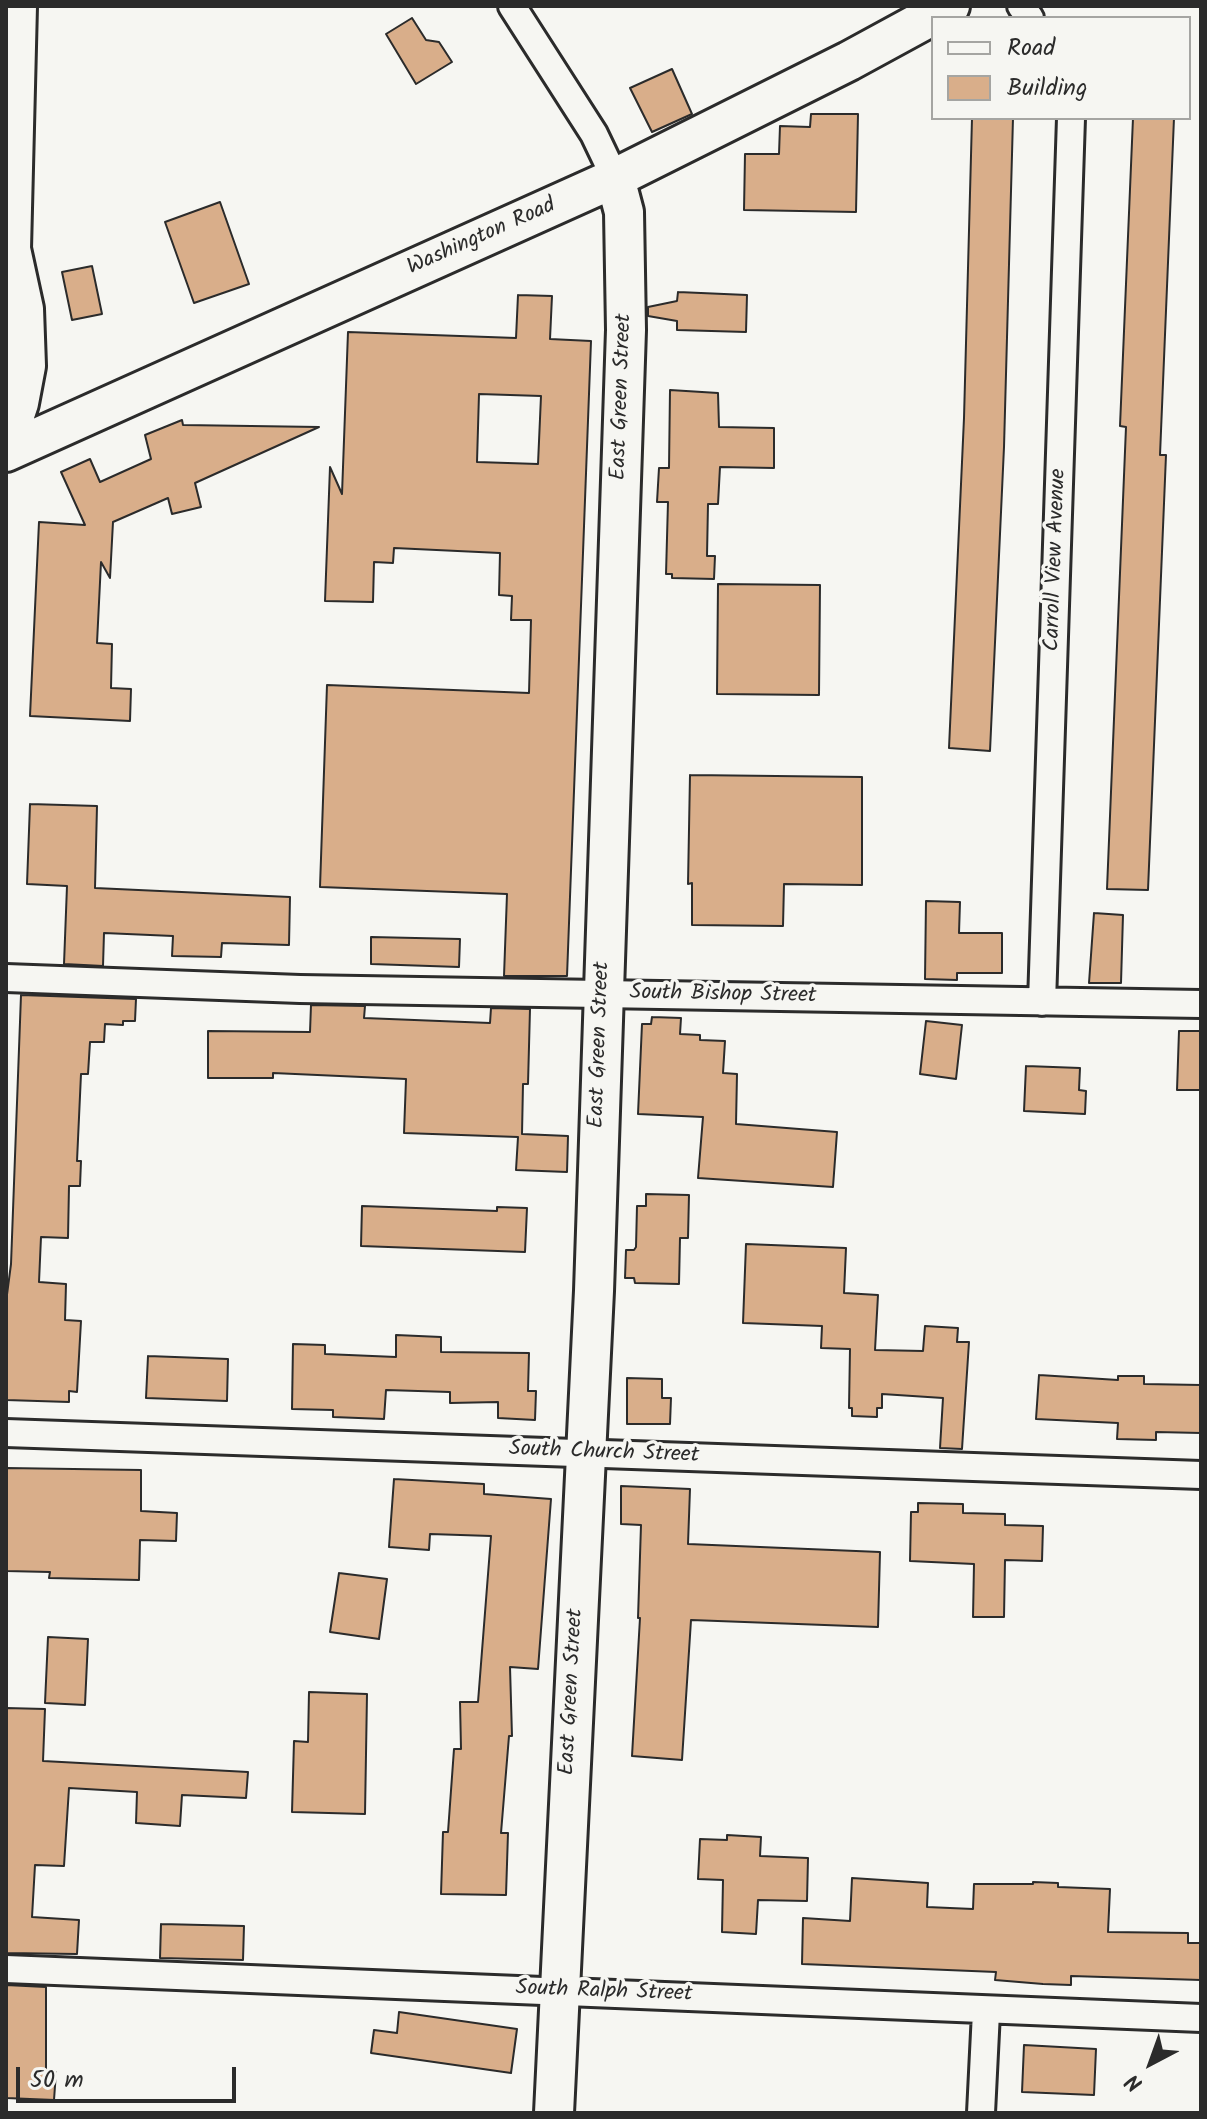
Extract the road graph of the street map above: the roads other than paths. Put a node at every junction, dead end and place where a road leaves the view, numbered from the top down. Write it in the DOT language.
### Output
graph roads {
  1 [pos="17,6"];
  2 [pos="512,6"];
  3 [pos="950,6"];
  4 [pos="931,16"];
  5 [pos="932,16"];
  6 [pos="1071,120"];
  7 [pos="615,178"];
  8 [pos="8,264"];
  9 [pos="6,442"];
  10 [pos="6,452"];
  11 [pos="6,978"];
  12 [pos="603,994"];
  13 [pos="1042,1002"];
  14 [pos="1201,1004"];
  15 [pos="6,1433"];
  16 [pos="585,1454"];
  17 [pos="1201,1475"];
  18 [pos="6,1969"];
  19 [pos="559,1992"];
  20 [pos="986,2012"];
  21 [pos="1201,2018"];
  22 [pos="554,2113"];
  23 [pos="981,2113"];
  1 -- 8 [label="street"];
  2 -- 7 [label="street, East Green Street"];
  3 -- 5 [label="street, Washington Road"];
  4 -- 7 [label="street, Washington Road"];
  6 -- 13 [label="street, Carroll View Avenue"];
  7 -- 10 [label="street, Washington Road"];
  7 -- 12 [label="street, East Green Street"];
  8 -- 9 [label="street"];
  11 -- 12 [label="street, South Bishop Street"];
  12 -- 13 [label="street, South Bishop Street"];
  12 -- 16 [label="street, East Green Street"];
  13 -- 14 [label="street, South Bishop Street"];
  15 -- 16 [label="street, South Church Street"];
  16 -- 17 [label="street, South Church Street"];
  16 -- 19 [label="street, East Green Street"];
  18 -- 19 [label="street, South Ralph Street"];
  19 -- 20 [label="street, South Ralph Street"];
  19 -- 22 [label="street, East Green Street"];
  20 -- 21 [label="street, South Ralph Street"];
  20 -- 23 [label="street"];
}
